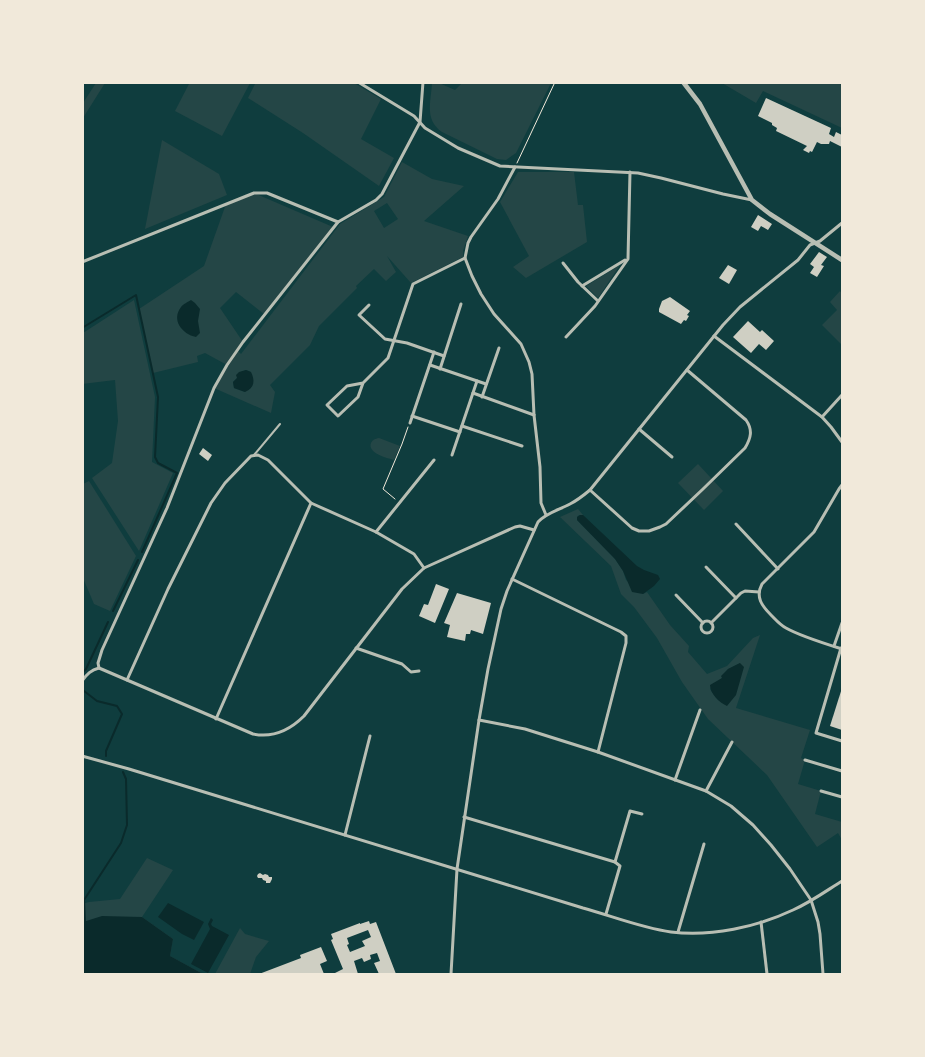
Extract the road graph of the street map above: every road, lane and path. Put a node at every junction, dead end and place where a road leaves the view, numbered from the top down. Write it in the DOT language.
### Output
graph roads {
  1 [pos="358,82"];
  2 [pos="423,82"];
  3 [pos="555,82"];
  4 [pos="683,82"];
  5 [pos="420,122"];
  6 [pos="515,167"];
  7 [pos="630,172"];
  8 [pos="752,200"];
  9 [pos="338,222"];
  10 [pos="842,223"];
  11 [pos="815,243"];
  12 [pos="465,258"];
  13 [pos="628,259"];
  14 [pos="842,260"];
  15 [pos="82,262"];
  16 [pos="563,263"];
  17 [pos="582,286"];
  18 [pos="598,301"];
  19 [pos="461,304"];
  20 [pos="368,305"];
  21 [pos="714,336"];
  22 [pos="566,337"];
  23 [pos="394,342"];
  24 [pos="498,348"];
  25 [pos="434,352"];
  26 [pos="444,356"];
  27 [pos="430,365"];
  28 [pos="440,369"];
  29 [pos="687,370"];
  30 [pos="477,381"];
  31 [pos="363,383"];
  32 [pos="486,384"];
  33 [pos="473,394"];
  34 [pos="842,395"];
  35 [pos="482,397"];
  36 [pos="534,415"];
  37 [pos="412,416"];
  38 [pos="822,417"];
  39 [pos="410,423"];
  40 [pos="280,424"];
  41 [pos="462,426"];
  42 [pos="639,429"];
  43 [pos="460,432"];
  44 [pos="842,442"];
  45 [pos="522,446"];
  46 [pos="254,455"];
  47 [pos="452,455"];
  48 [pos="672,457"];
  49 [pos="434,460"];
  50 [pos="842,485"];
  51 [pos="590,490"];
  52 [pos="400,502"];
  53 [pos="311,503"];
  54 [pos="546,515"];
  55 [pos="736,524"];
  56 [pos="534,530"];
  57 [pos="376,532"];
  58 [pos="706,567"];
  59 [pos="424,568"];
  60 [pos="778,569"];
  61 [pos="512,579"];
  62 [pos="759,592"];
  63 [pos="676,595"];
  64 [pos="736,598"];
  65 [pos="702,623"];
  66 [pos="711,623"];
  67 [pos="842,623"];
  68 [pos="834,646"];
  69 [pos="356,648"];
  70 [pos="842,648"];
  71 [pos="99,668"];
  72 [pos="419,671"];
  73 [pos="127,680"];
  74 [pos="82,681"];
  75 [pos="700,710"];
  76 [pos="216,719"];
  77 [pos="479,720"];
  78 [pos="370,736"];
  79 [pos="842,741"];
  80 [pos="732,742"];
  81 [pos="598,752"];
  82 [pos="82,756"];
  83 [pos="805,760"];
  84 [pos="842,772"];
  85 [pos="675,780"];
  86 [pos="706,790"];
  87 [pos="822,791"];
  88 [pos="842,798"];
  89 [pos="642,814"];
  90 [pos="464,817"];
  91 [pos="345,835"];
  92 [pos="704,844"];
  93 [pos="615,862"];
  94 [pos="457,870"];
  95 [pos="842,881"];
  96 [pos="811,900"];
  97 [pos="606,914"];
  98 [pos="761,922"];
  99 [pos="678,932"];
  100 [pos="451,974"];
  101 [pos="767,974"];
  102 [pos="823,974"];
  1 -- 5 [label="street"];
  2 -- 5 [label="street"];
  3 -- 6 [label="path"];
  4 -- 8 [label="street"];
  5 -- 6 [label="street"];
  5 -- 9 [label="street"];
  6 -- 7 [label="street"];
  6 -- 12 [label="street"];
  7 -- 8 [label="street"];
  7 -- 13 [label="street"];
  8 -- 11 [label="street"];
  9 -- 15 [label="street"];
  9 -- 71 [label="street"];
  10 -- 11 [label="street"];
  11 -- 14 [label="street"];
  11 -- 21 [label="street"];
  12 -- 23 [label="street"];
  12 -- 36 [label="street"];
  13 -- 17 [label="street"];
  13 -- 18 [label="street"];
  16 -- 17 [label="street"];
  17 -- 18 [label="street"];
  18 -- 22 [label="street"];
  19 -- 26 [label="street"];
  20 -- 23 [label="street"];
  21 -- 29 [label="street"];
  21 -- 38 [label="street"];
  23 -- 25 [label="street"];
  23 -- 31 [label="street"];
  24 -- 32 [label="street"];
  25 -- 26 [label="street"];
  25 -- 27 [label="street"];
  26 -- 28 [label="street"];
  27 -- 28 [label="street"];
  27 -- 37 [label="street"];
  28 -- 30 [label="street"];
  29 -- 42 [label="street"];
  29 -- 51 [label="street"];
  30 -- 32 [label="street"];
  30 -- 33 [label="street"];
  31 -- 31 [label="street"];
  32 -- 35 [label="street"];
  33 -- 35 [label="street"];
  33 -- 41 [label="street"];
  34 -- 38 [label="street"];
  35 -- 36 [label="street"];
  36 -- 54 [label="street"];
  37 -- 39 [label="street"];
  37 -- 43 [label="street"];
  38 -- 44 [label="street"];
  39 -- 52 [label="path"];
  40 -- 46 [label="lane"];
  41 -- 43 [label="street"];
  41 -- 45 [label="street"];
  42 -- 48 [label="street"];
  42 -- 51 [label="street"];
  43 -- 47 [label="street"];
  46 -- 53 [label="street"];
  46 -- 73 [label="street"];
  49 -- 52 [label="street"];
  50 -- 60 [label="street"];
  51 -- 54 [label="street"];
  52 -- 57 [label="street"];
  53 -- 57 [label="street"];
  53 -- 76 [label="street"];
  54 -- 56 [label="street"];
  55 -- 60 [label="street"];
  56 -- 59 [label="street"];
  56 -- 61 [label="street"];
  57 -- 59 [label="street"];
  58 -- 64 [label="street"];
  59 -- 69 [label="street"];
  60 -- 62 [label="street"];
  61 -- 77 [label="street"];
  61 -- 81 [label="street"];
  62 -- 64 [label="street"];
  62 -- 68 [label="street"];
  63 -- 65 [label="street"];
  64 -- 66 [label="street"];
  65 -- 66 [label="street"];
  65 -- 66 [label="street"];
  67 -- 68 [label="street"];
  68 -- 70 [label="street"];
  69 -- 72 [label="street"];
  69 -- 76 [label="street"];
  70 -- 79 [label="street"];
  71 -- 73 [label="street"];
  71 -- 74 [label="street"];
  73 -- 76 [label="street"];
  75 -- 85 [label="street"];
  77 -- 81 [label="street"];
  77 -- 90 [label="street"];
  78 -- 91 [label="street"];
  80 -- 86 [label="street"];
  81 -- 85 [label="street"];
  82 -- 91 [label="street"];
  83 -- 84 [label="street"];
  85 -- 86 [label="street"];
  86 -- 96 [label="street"];
  87 -- 88 [label="street"];
  89 -- 93 [label="street"];
  90 -- 93 [label="street"];
  90 -- 94 [label="street"];
  91 -- 94 [label="street"];
  92 -- 99 [label="street"];
  93 -- 97 [label="street"];
  94 -- 97 [label="street"];
  94 -- 100 [label="street"];
  95 -- 96 [label="street"];
  96 -- 98 [label="street"];
  96 -- 102 [label="street"];
  97 -- 99 [label="street"];
  98 -- 99 [label="street"];
  98 -- 101 [label="street"];
}
